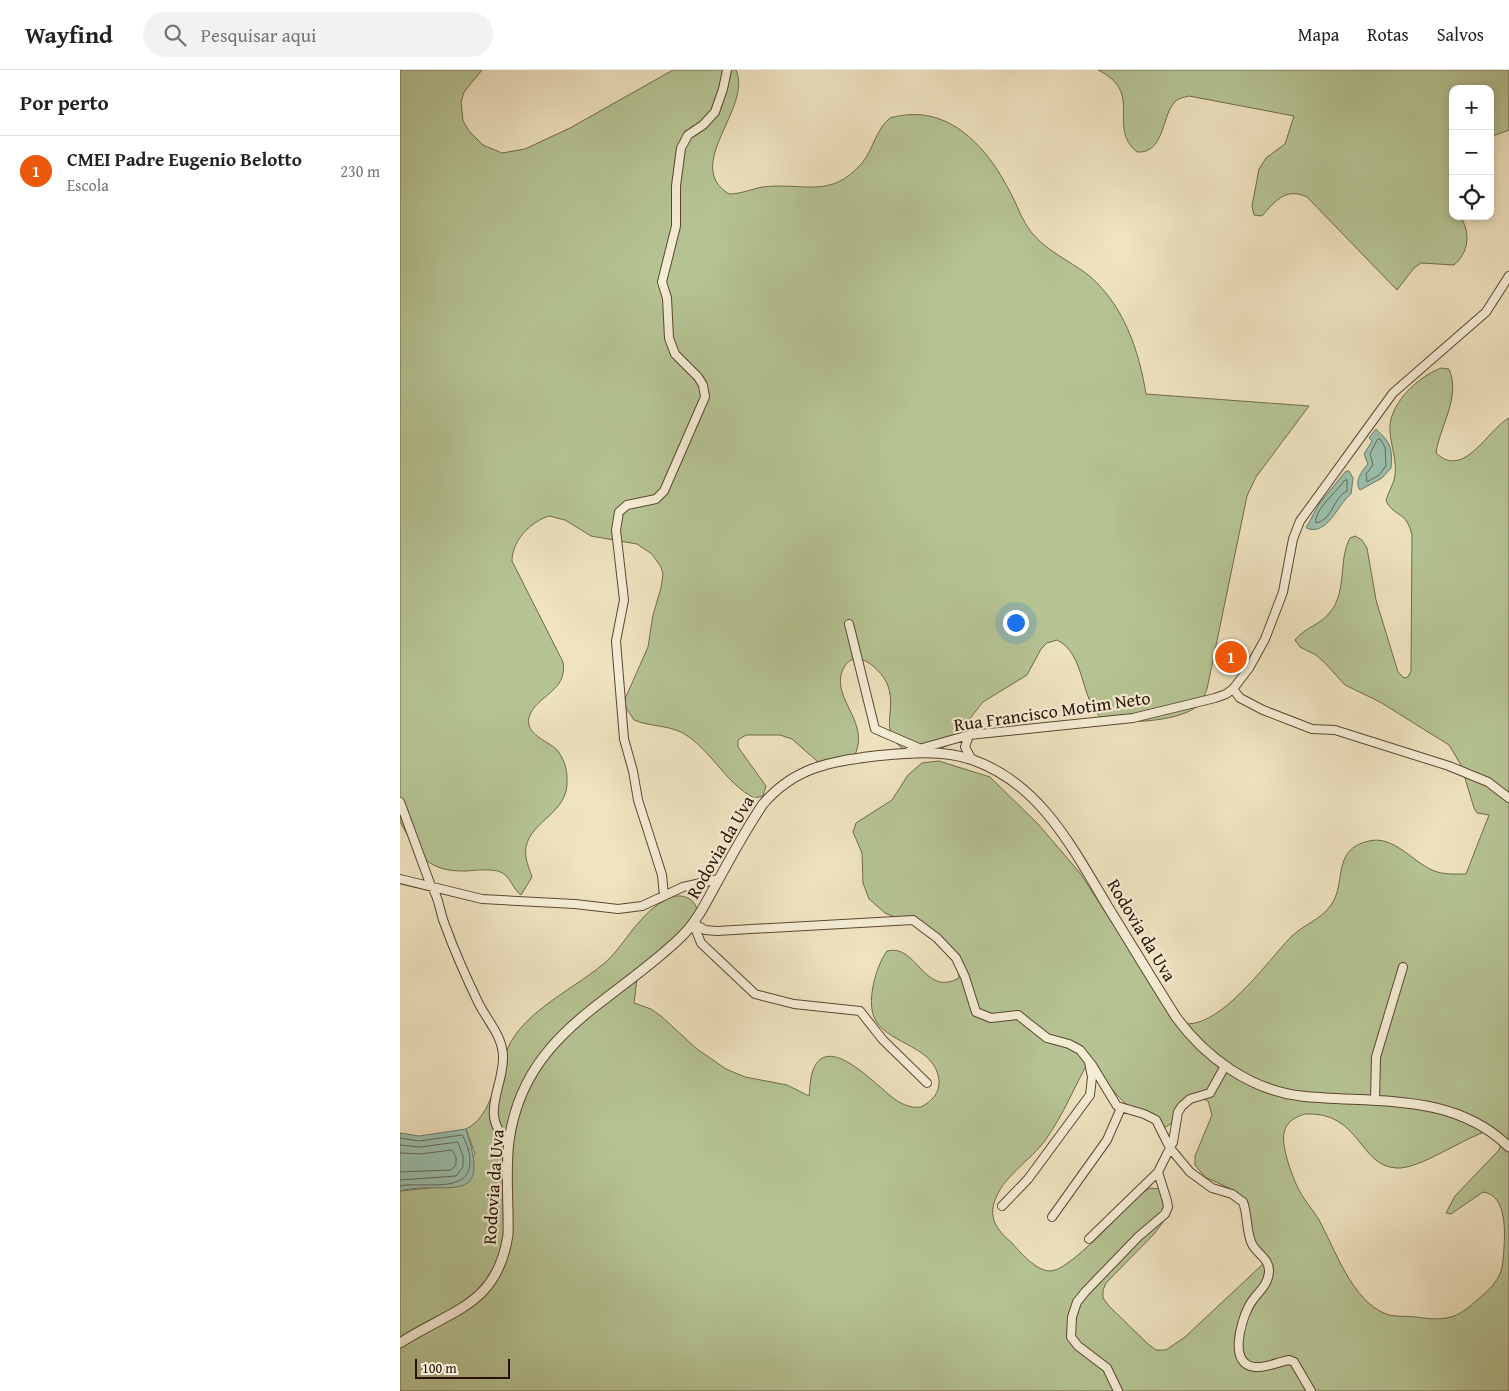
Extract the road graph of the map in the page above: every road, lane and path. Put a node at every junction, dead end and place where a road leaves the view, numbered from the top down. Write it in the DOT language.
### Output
graph roads {
  1 [pos="727,70"];
  2 [pos="1509,276"];
  3 [pos="850,624"];
  4 [pos="1233,689"];
  5 [pos="969,735"];
  6 [pos="920,748"];
  7 [pos="905,753"];
  8 [pos="972,760"];
  9 [pos="1509,798"];
  10 [pos="400,802"];
  11 [pos="719,878"];
  12 [pos="400,879"];
  13 [pos="431,886"];
  14 [pos="664,896"];
  15 [pos="693,923"];
  16 [pos="1403,967"];
  17 [pos="1089,1060"];
  18 [pos="1225,1066"];
  19 [pos="927,1083"];
  20 [pos="1375,1100"];
  21 [pos="1121,1108"];
  22 [pos="509,1142"];
  23 [pos="1509,1147"];
  24 [pos="1170,1148"];
  25 [pos="1158,1172"];
  26 [pos="1002,1206"];
  27 [pos="1052,1217"];
  28 [pos="1089,1239"];
  29 [pos="400,1342"];
  30 [pos="1118,1391"];
  31 [pos="1311,1391"];
  1 -- 14 [label="street"];
  2 -- 4 [label="street, Rua Francisco Motim Neto"];
  3 -- 6 [label="street"];
  4 -- 5 [label="street, Rua Francisco Motim Neto"];
  4 -- 9 [label="street"];
  5 -- 6 [label="street, Rua Francisco Motim Neto"];
  5 -- 8 [label="street"];
  6 -- 7 [label="street, Rua Francisco Motim Neto"];
  7 -- 8 [label="street, Rodovia da Uva"];
  7 -- 11 [label="street, Rodovia da Uva"];
  8 -- 18 [label="street, Rodovia da Uva"];
  10 -- 13 [label="street"];
  11 -- 14 [label="street"];
  11 -- 15 [label="street, Rodovia da Uva"];
  12 -- 13 [label="street"];
  13 -- 14 [label="street"];
  13 -- 22 [label="street"];
  15 -- 17 [label="street"];
  15 -- 19 [label="street"];
  15 -- 22 [label="street, Rodovia da Uva"];
  16 -- 20 [label="street"];
  17 -- 21 [label="street"];
  17 -- 26 [label="street"];
  18 -- 20 [label="street, Rodovia da Uva"];
  18 -- 24 [label="street"];
  20 -- 23 [label="street, Rodovia da Uva"];
  21 -- 24 [label="street"];
  21 -- 27 [label="street"];
  22 -- 29 [label="street, Rodovia da Uva"];
  24 -- 25 [label="street"];
  24 -- 31 [label="street"];
  25 -- 28 [label="street"];
  25 -- 30 [label="street"];
}
